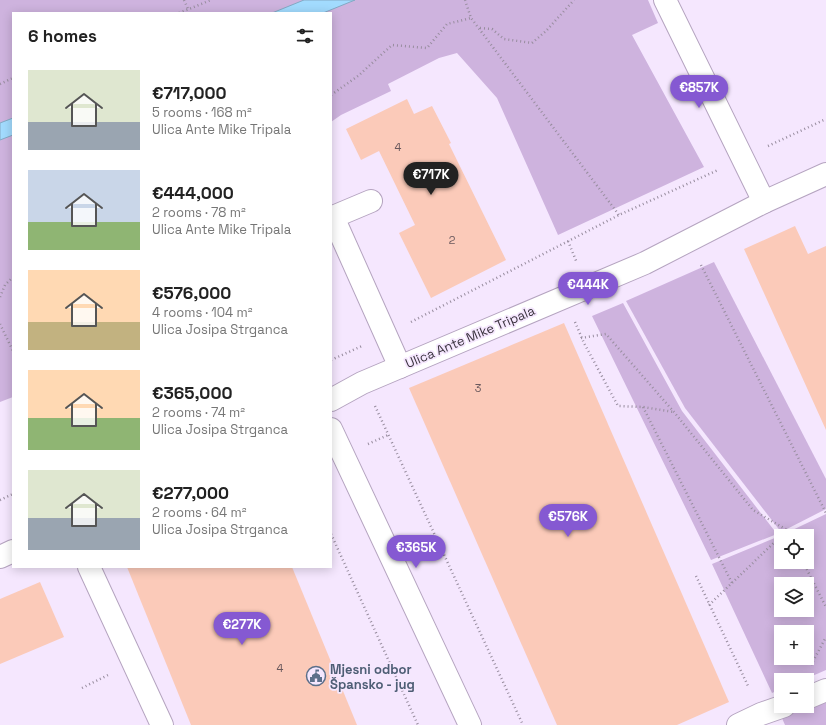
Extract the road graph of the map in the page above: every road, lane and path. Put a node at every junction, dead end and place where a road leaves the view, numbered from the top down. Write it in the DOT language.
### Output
graph roads {
  1 [pos="184,0"];
  2 [pos="212,0"];
  3 [pos="465,0"];
  4 [pos="574,0"];
  5 [pos="665,0"];
  6 [pos="188,9"];
  7 [pos="181,12"];
  8 [pos="471,18"];
  9 [pos="479,28"];
  10 [pos="12,78"];
  11 [pos="0,84"];
  12 [pos="332,94"];
  13 [pos="826,119"];
  14 [pos="764,147"];
  15 [pos="720,169"];
  16 [pos="826,174"];
  17 [pos="371,201"];
  18 [pos="764,202"];
  19 [pos="619,215"];
  20 [pos="700,264"];
  21 [pos="12,278"];
  22 [pos="0,297"];
  23 [pos="573,318"];
  24 [pos="0,324"];
  25 [pos="386,334"];
  26 [pos="581,338"];
  27 [pos="12,348"];
  28 [pos="332,360"];
  29 [pos="400,367"];
  30 [pos="332,399"];
  31 [pos="374,404"];
  32 [pos="643,407"];
  33 [pos="674,412"];
  34 [pos="332,430"];
  35 [pos="388,435"];
  36 [pos="363,446"];
  37 [pos="12,494"];
  38 [pos="0,500"];
  39 [pos="826,513"];
  40 [pos="785,529"];
  41 [pos="332,536"];
  42 [pos="774,543"];
  43 [pos="12,551"];
  44 [pos="0,557"];
  45 [pos="89,568"];
  46 [pos="807,569"];
  47 [pos="696,576"];
  48 [pos="732,583"];
  49 [pos="709,605"];
  50 [pos="826,607"];
  51 [pos="826,690"];
  52 [pos="814,695"];
  53 [pos="774,709"];
  54 [pos="761,714"];
  55 [pos="162,725"];
  56 [pos="418,725"];
  57 [pos="470,725"];
  58 [pos="523,725"];
  59 [pos="738,725"];
  1 -- 6 [label="path"];
  2 -- 6 [label="path"];
  3 -- 8 [label="path"];
  4 -- 9 [label="path"];
  5 -- 18 [label="street"];
  6 -- 7 [label="path"];
  8 -- 9 [label="path"];
  8 -- 12 [label="path"];
  9 -- 19 [label="path"];
  10 -- 11 [label="path"];
  13 -- 14 [label="path"];
  15 -- 19 [label="path"];
  16 -- 18 [label="street, Ulica Ante Mike Tripala"];
  17 -- 25 [label="street"];
  18 -- 29 [label="street, Ulica Ante Mike Tripala"];
  19 -- 25 [label="path"];
  20 -- 39 [label="path"];
  21 -- 22 [label="path"];
  23 -- 26 [label="path"];
  24 -- 27 [label="path"];
  25 -- 28 [label="path"];
  25 -- 29 [label="street"];
  26 -- 32 [label="path"];
  26 -- 33 [label="path"];
  29 -- 30 [label="street, Ulica Ante Mike Tripala"];
  31 -- 35 [label="path"];
  32 -- 33 [label="path"];
  32 -- 48 [label="path"];
  33 -- 40 [label="path"];
  34 -- 57 [label="street"];
  35 -- 36 [label="path"];
  35 -- 58 [label="path"];
  37 -- 38 [label="path"];
  41 -- 56 [label="path"];
  42 -- 48 [label="path"];
  43 -- 44 [label="street"];
  45 -- 55 [label="street"];
  46 -- 50 [label="path"];
  47 -- 49 [label="path"];
  48 -- 49 [label="path"];
  49 -- 54 [label="path"];
  51 -- 52 [label="street"];
  53 -- 54 [label="street"];
  54 -- 59 [label="street"];
}
